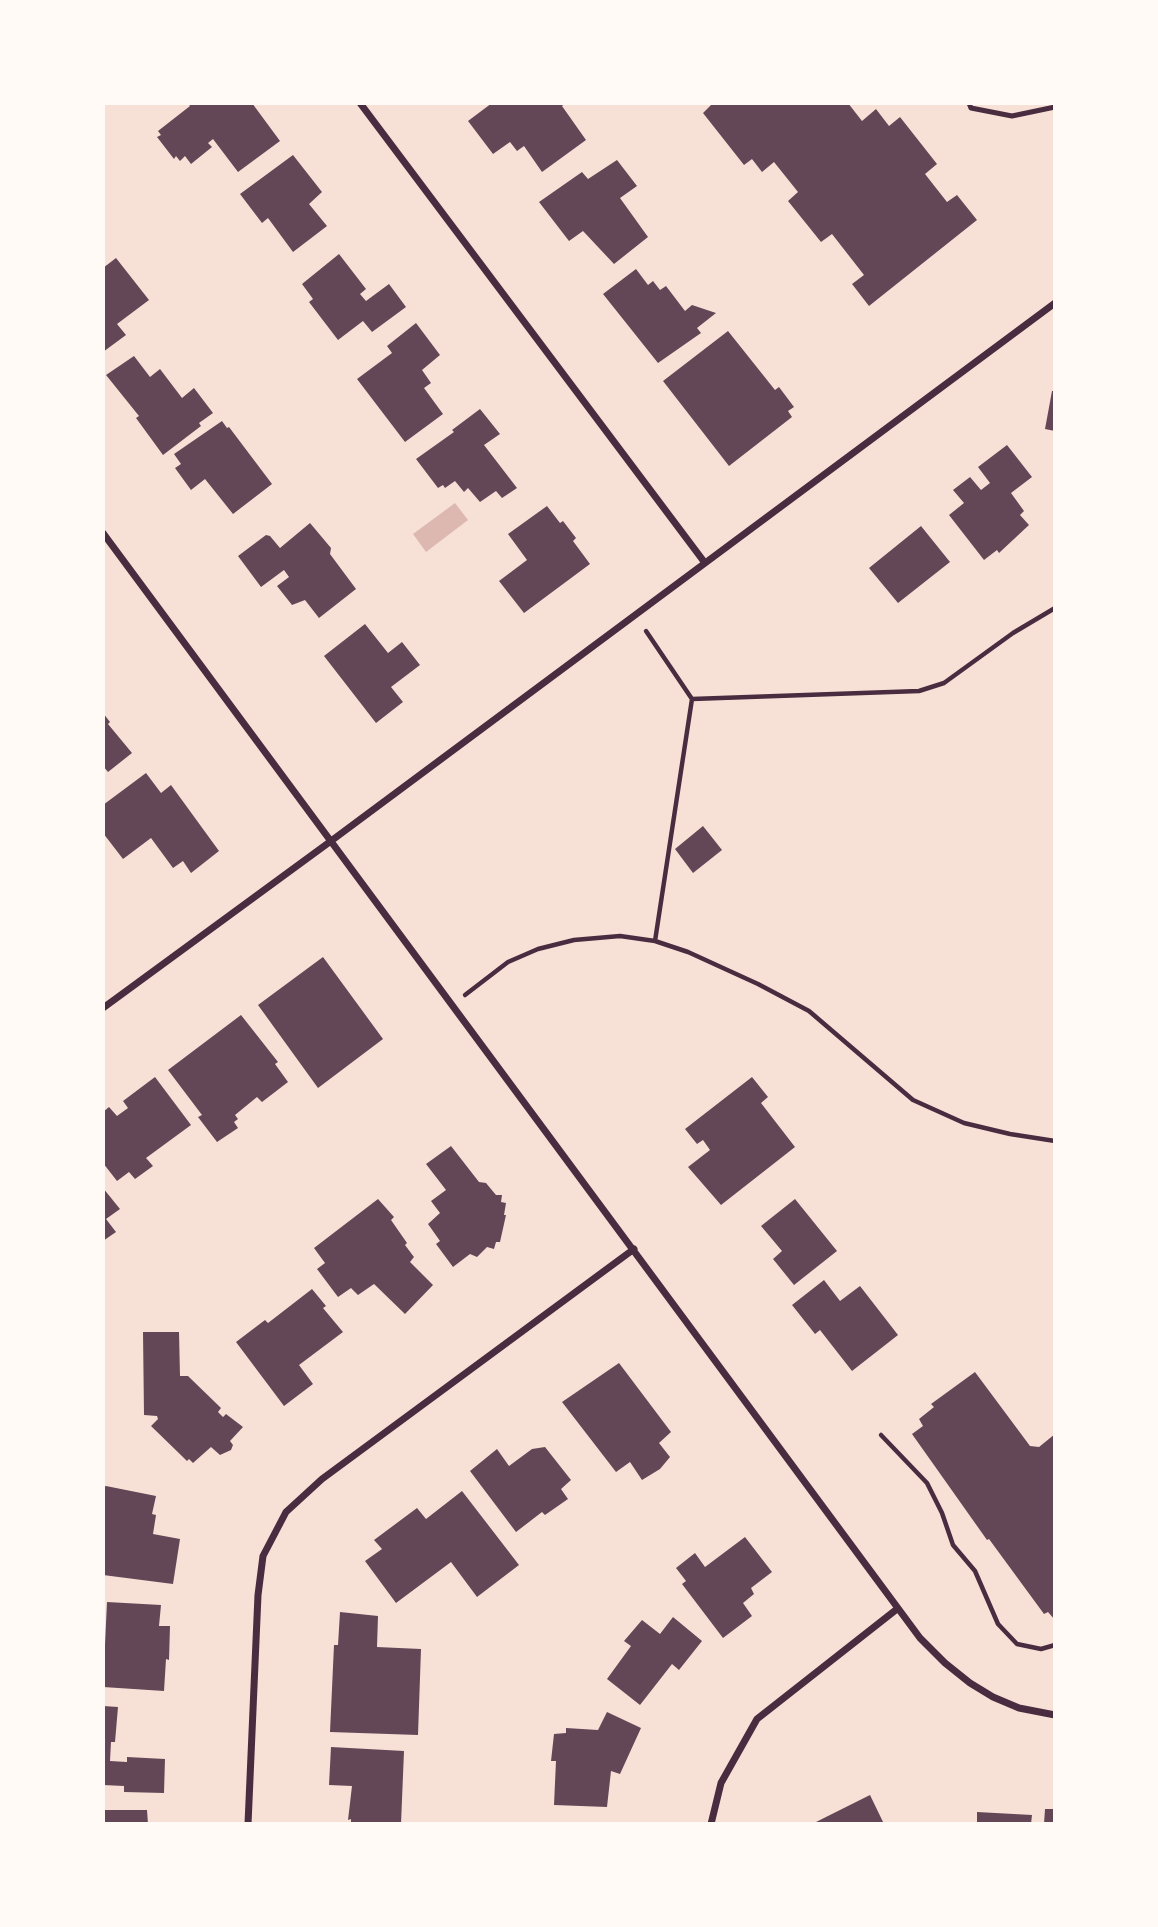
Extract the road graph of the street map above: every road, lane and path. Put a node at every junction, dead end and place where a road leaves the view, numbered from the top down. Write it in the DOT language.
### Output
graph roads {
  1 [pos="360,103"];
  2 [pos="969,103"];
  3 [pos="1055,107"];
  4 [pos="1055,303"];
  5 [pos="103,533"];
  6 [pos="705,563"];
  7 [pos="1055,608"];
  8 [pos="635,615"];
  9 [pos="692,699"];
  10 [pos="331,841"];
  11 [pos="655,941"];
  12 [pos="452,1004"];
  13 [pos="103,1008"];
  14 [pos="1055,1141"];
  15 [pos="634,1249"];
  16 [pos="881,1435"];
  17 [pos="897,1609"];
  18 [pos="1055,1645"];
  19 [pos="1055,1715"];
  20 [pos="248,1824"];
  21 [pos="711,1824"];
  1 -- 6 [label="street"];
  2 -- 3 [label="lane"];
  4 -- 6 [label="street"];
  5 -- 10 [label="street"];
  6 -- 8 [label="street"];
  7 -- 9 [label="path"];
  8 -- 9 [label="path"];
  8 -- 10 [label="street"];
  9 -- 11 [label="path"];
  10 -- 12 [label="street"];
  10 -- 13 [label="street"];
  11 -- 12 [label="path"];
  11 -- 14 [label="path"];
  12 -- 15 [label="street"];
  15 -- 17 [label="street"];
  15 -- 20 [label="street"];
  16 -- 18 [label="path"];
  17 -- 19 [label="street"];
  17 -- 21 [label="street"];
}
